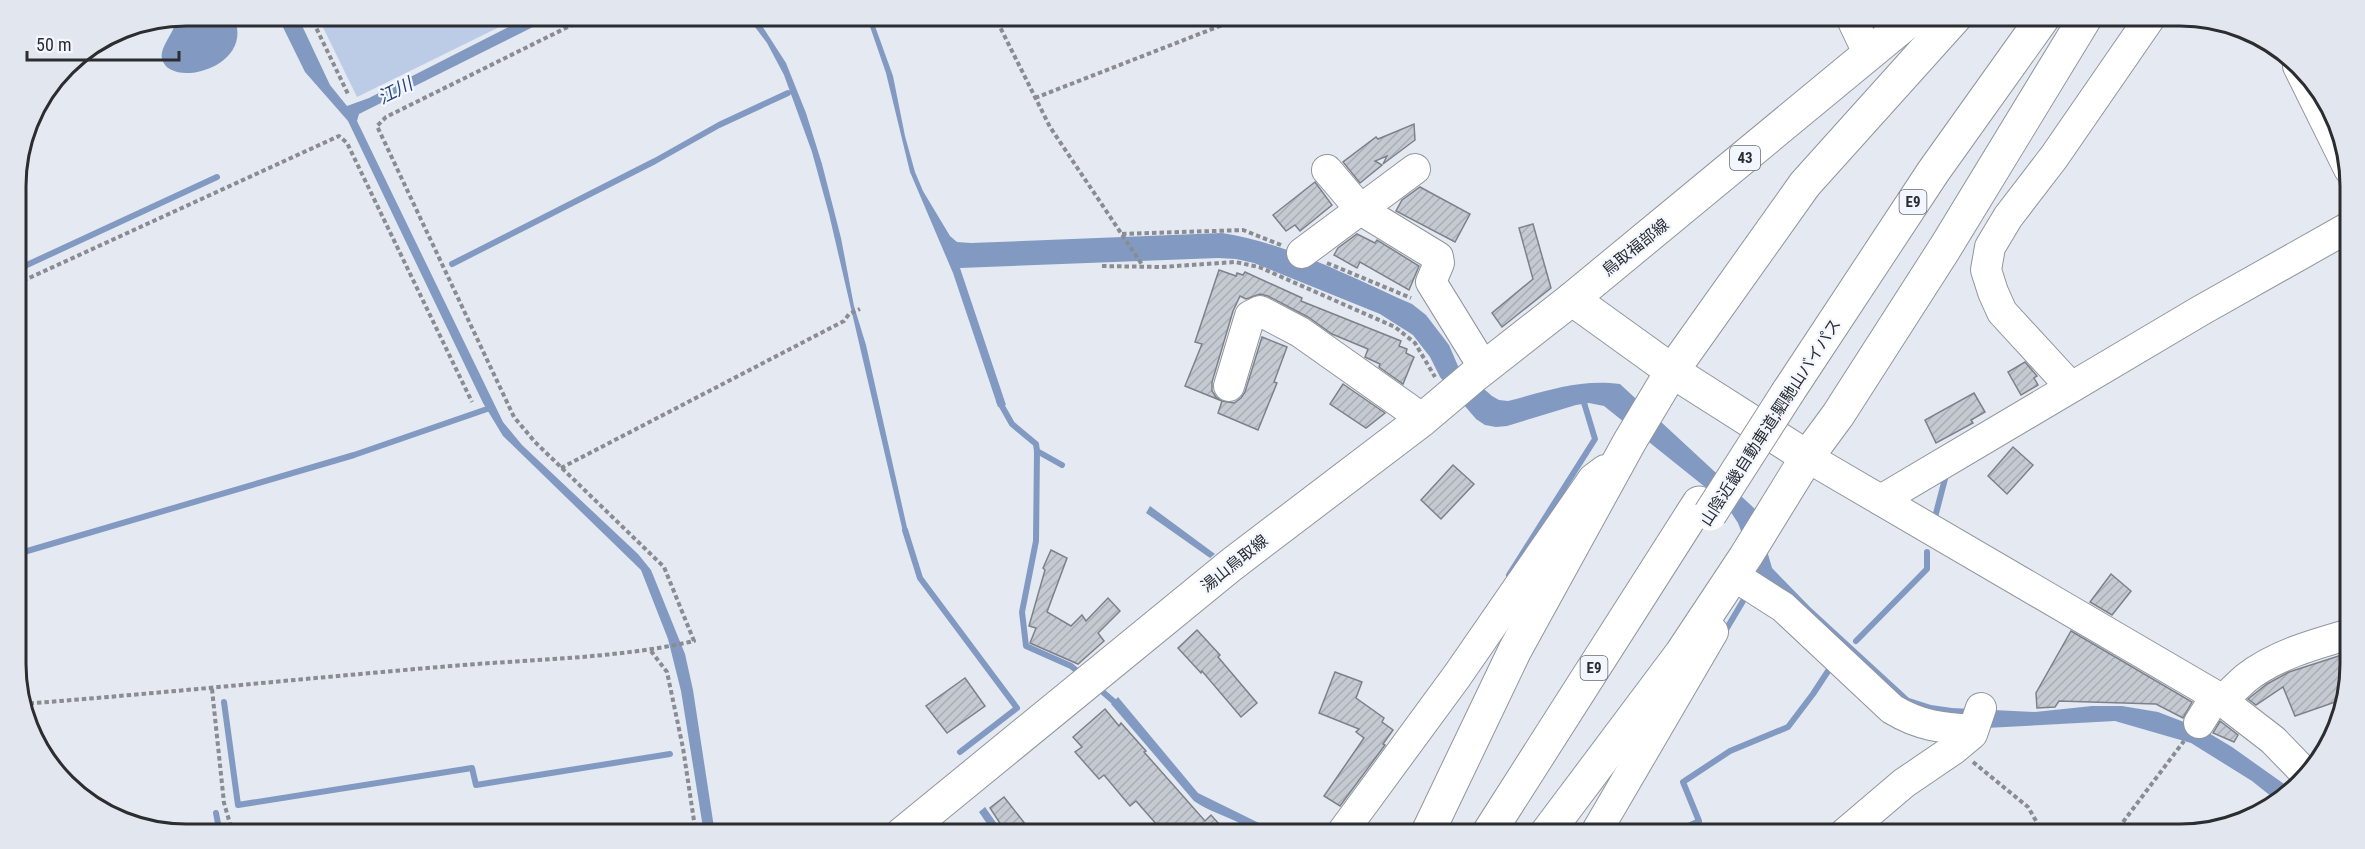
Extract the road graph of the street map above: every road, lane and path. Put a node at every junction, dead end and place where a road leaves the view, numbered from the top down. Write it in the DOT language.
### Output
graph roads {
  1 [pos="315,26"];
  2 [pos="570,26"];
  3 [pos="999,26"];
  4 [pos="1220,26"];
  5 [pos="1856,26"];
  6 [pos="1903,26"];
  7 [pos="1947,26"];
  8 [pos="2016,26"];
  9 [pos="2037,26"];
  10 [pos="2080,26"];
  11 [pos="2144,26"];
  12 [pos="1869,55"];
  13 [pos="348,94"];
  14 [pos="1035,98"];
  15 [pos="2315,100"];
  16 [pos="2328,126"];
  17 [pos="1415,169"];
  18 [pos="1327,170"];
  19 [pos="1361,210"];
  20 [pos="2340,232"];
  21 [pos="1302,253"];
  22 [pos="1143,266"];
  23 [pos="26,279"];
  24 [pos="1572,299"];
  25 [pos="860,309"];
  26 [pos="1484,368"];
  27 [pos="1672,371"];
  28 [pos="1228,386"];
  29 [pos="2071,387"];
  30 [pos="1782,388"];
  31 [pos="472,402"];
  32 [pos="1423,420"];
  33 [pos="1625,450"];
  34 [pos="1807,458"];
  35 [pos="561,468"];
  36 [pos="1881,500"];
  37 [pos="1704,508"];
  38 [pos="1740,566"];
  39 [pos="2340,637"];
  40 [pos="651,651"];
  41 [pos="212,689"];
  42 [pos="2219,699"];
  43 [pos="31,703"];
  44 [pos="2199,723"];
  45 [pos="1970,729"];
  46 [pos="2301,768"];
  47 [pos="1349,823"];
  48 [pos="1432,823"];
  49 [pos="1495,823"];
  50 [pos="1510,823"];
  51 [pos="1554,823"];
  52 [pos="1601,823"];
  53 [pos="1857,823"];
  54 [pos="2037,823"];
  55 [pos="2122,823"];
  56 [pos="230,824"];
  57 [pos="695,824"];
  58 [pos="915,824"];
  1 -- 13 [label="path"];
  2 -- 35 [label="path"];
  3 -- 14 [label="path"];
  4 -- 14 [label="path"];
  5 -- 12 [label="street"];
  6 -- 12 [label="main road, 鳥取福部線 / 43"];
  7 -- 27 [label="main road"];
  8 -- 30 [label="main road, 山陰近畿自動車道;駟馳山バイパス / E9"];
  9 -- 30 [label="main road, 山陰近畿自動車道;駟馳山バイパス / E9"];
  10 -- 34 [label="main road"];
  11 -- 29 [label="street"];
  12 -- 24 [label="main road, 鳥取福部線 / 43"];
  14 -- 22 [label="path"];
  15 -- 16 [label="street"];
  17 -- 19 [label="street"];
  18 -- 19 [label="street"];
  19 -- 21 [label="street"];
  19 -- 26 [label="street"];
  20 -- 29 [label="street"];
  23 -- 31 [label="path"];
  24 -- 26 [label="main road, 湯山鳥取線"];
  24 -- 27 [label="main road"];
  25 -- 35 [label="path"];
  26 -- 32 [label="main road, 湯山鳥取線"];
  27 -- 33 [label="main road"];
  27 -- 34 [label="main road"];
  28 -- 32 [label="street"];
  29 -- 36 [label="street"];
  30 -- 37 [label="main road, 山陰近畿自動車道;駟馳山バイパス / E9"];
  32 -- 58 [label="main road, 湯山鳥取線"];
  33 -- 47 [label="street"];
  33 -- 48 [label="main road"];
  34 -- 36 [label="street"];
  34 -- 38 [label="main road"];
  35 -- 40 [label="path"];
  36 -- 42 [label="street"];
  37 -- 49 [label="main road, 山陰近畿自動車道;駟馳山バイパス / E9"];
  37 -- 50 [label="main road, 山陰近畿自動車道;駟馳山バイパス / E9"];
  38 -- 45 [label="street"];
  38 -- 51 [label="main road"];
  38 -- 52 [label="street"];
  39 -- 42 [label="street"];
  40 -- 41 [label="path"];
  40 -- 57 [label="path"];
  41 -- 43 [label="path"];
  41 -- 56 [label="path"];
  42 -- 44 [label="street"];
  42 -- 46 [label="street"];
  44 -- 55 [label="path"];
  45 -- 53 [label="street"];
  45 -- 54 [label="path"];
}
